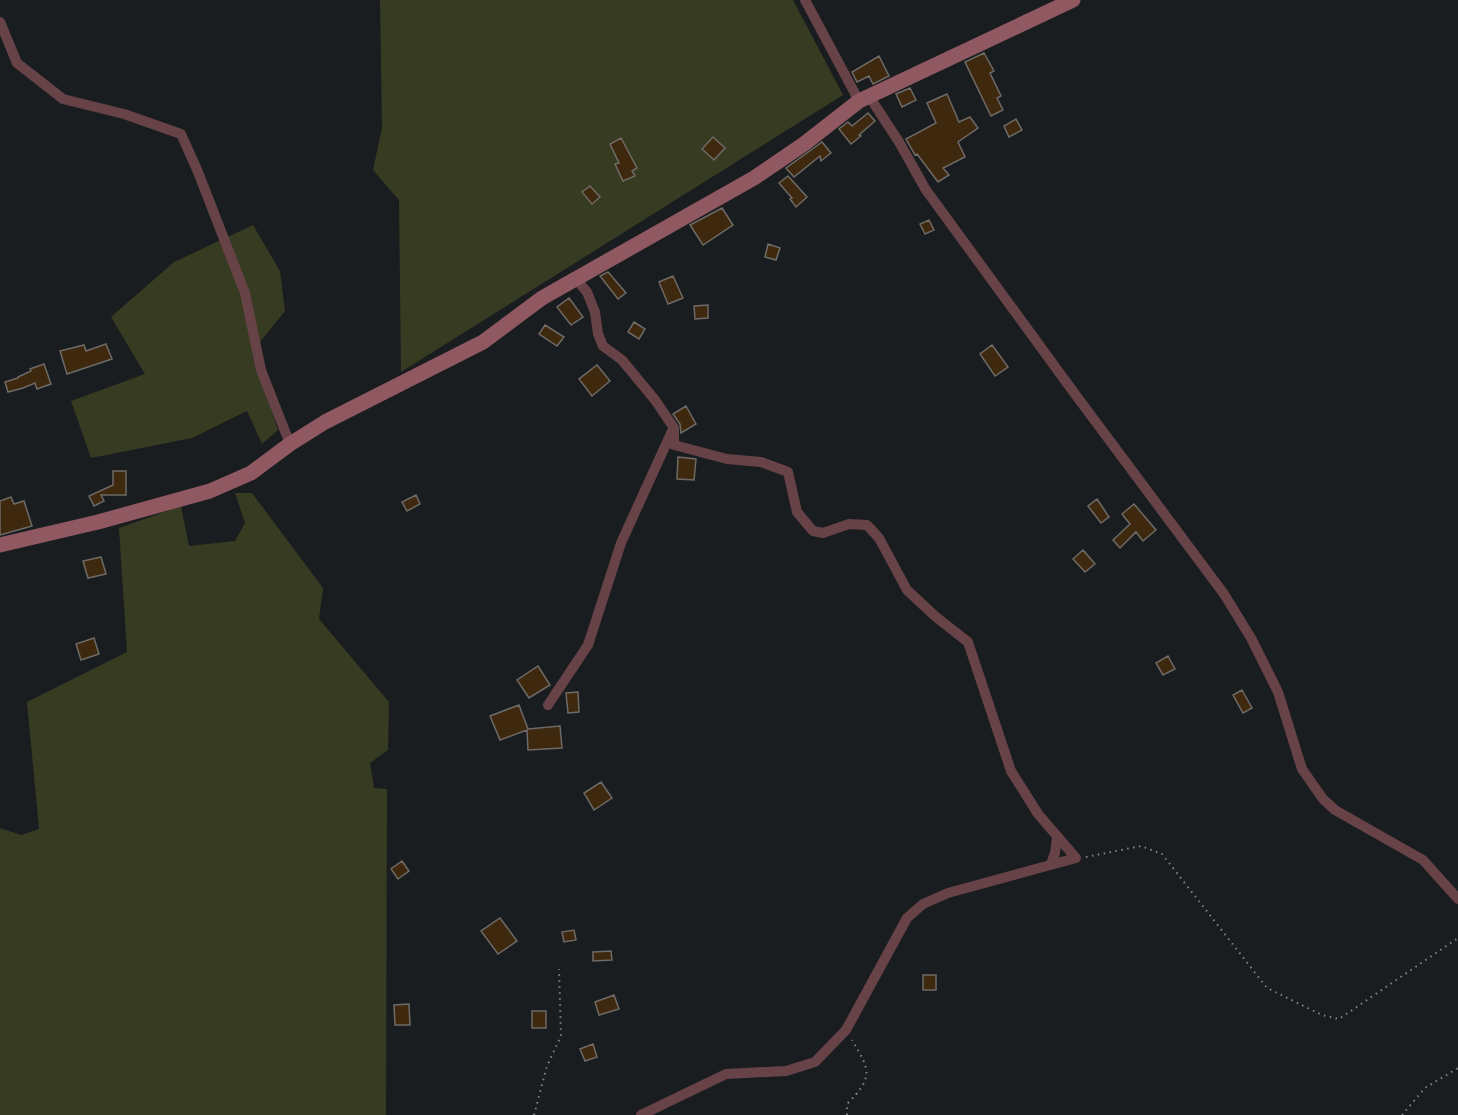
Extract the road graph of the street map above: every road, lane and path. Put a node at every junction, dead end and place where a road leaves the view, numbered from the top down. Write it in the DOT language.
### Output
graph roads {
  1 [pos="805,0"];
  2 [pos="1073,0"];
  3 [pos="0,22"];
  4 [pos="864,98"];
  5 [pos="576,279"];
  6 [pos="674,428"];
  7 [pos="290,444"];
  8 [pos="0,545"];
  9 [pos="548,705"];
  10 [pos="1057,837"];
  11 [pos="1076,858"];
  12 [pos="1051,864"];
  13 [pos="1458,899"];
  14 [pos="1458,938"];
  15 [pos="559,969"];
  16 [pos="846,1030"];
  17 [pos="1458,1068"];
  18 [pos="534,1115"];
  19 [pos="641,1115"];
  20 [pos="847,1115"];
  21 [pos="1402,1115"];
  1 -- 4 [label="street"];
  2 -- 4 [label="street"];
  3 -- 7 [label="street"];
  4 -- 5 [label="street"];
  4 -- 13 [label="street"];
  5 -- 6 [label="street"];
  5 -- 7 [label="street"];
  6 -- 9 [label="street"];
  6 -- 10 [label="street"];
  7 -- 8 [label="street"];
  10 -- 11 [label="street"];
  10 -- 12 [label="street"];
  11 -- 12 [label="street"];
  11 -- 14 [label="path"];
  12 -- 16 [label="street"];
  15 -- 18 [label="path"];
  16 -- 19 [label="street"];
  16 -- 20 [label="path"];
  17 -- 21 [label="path"];
}
